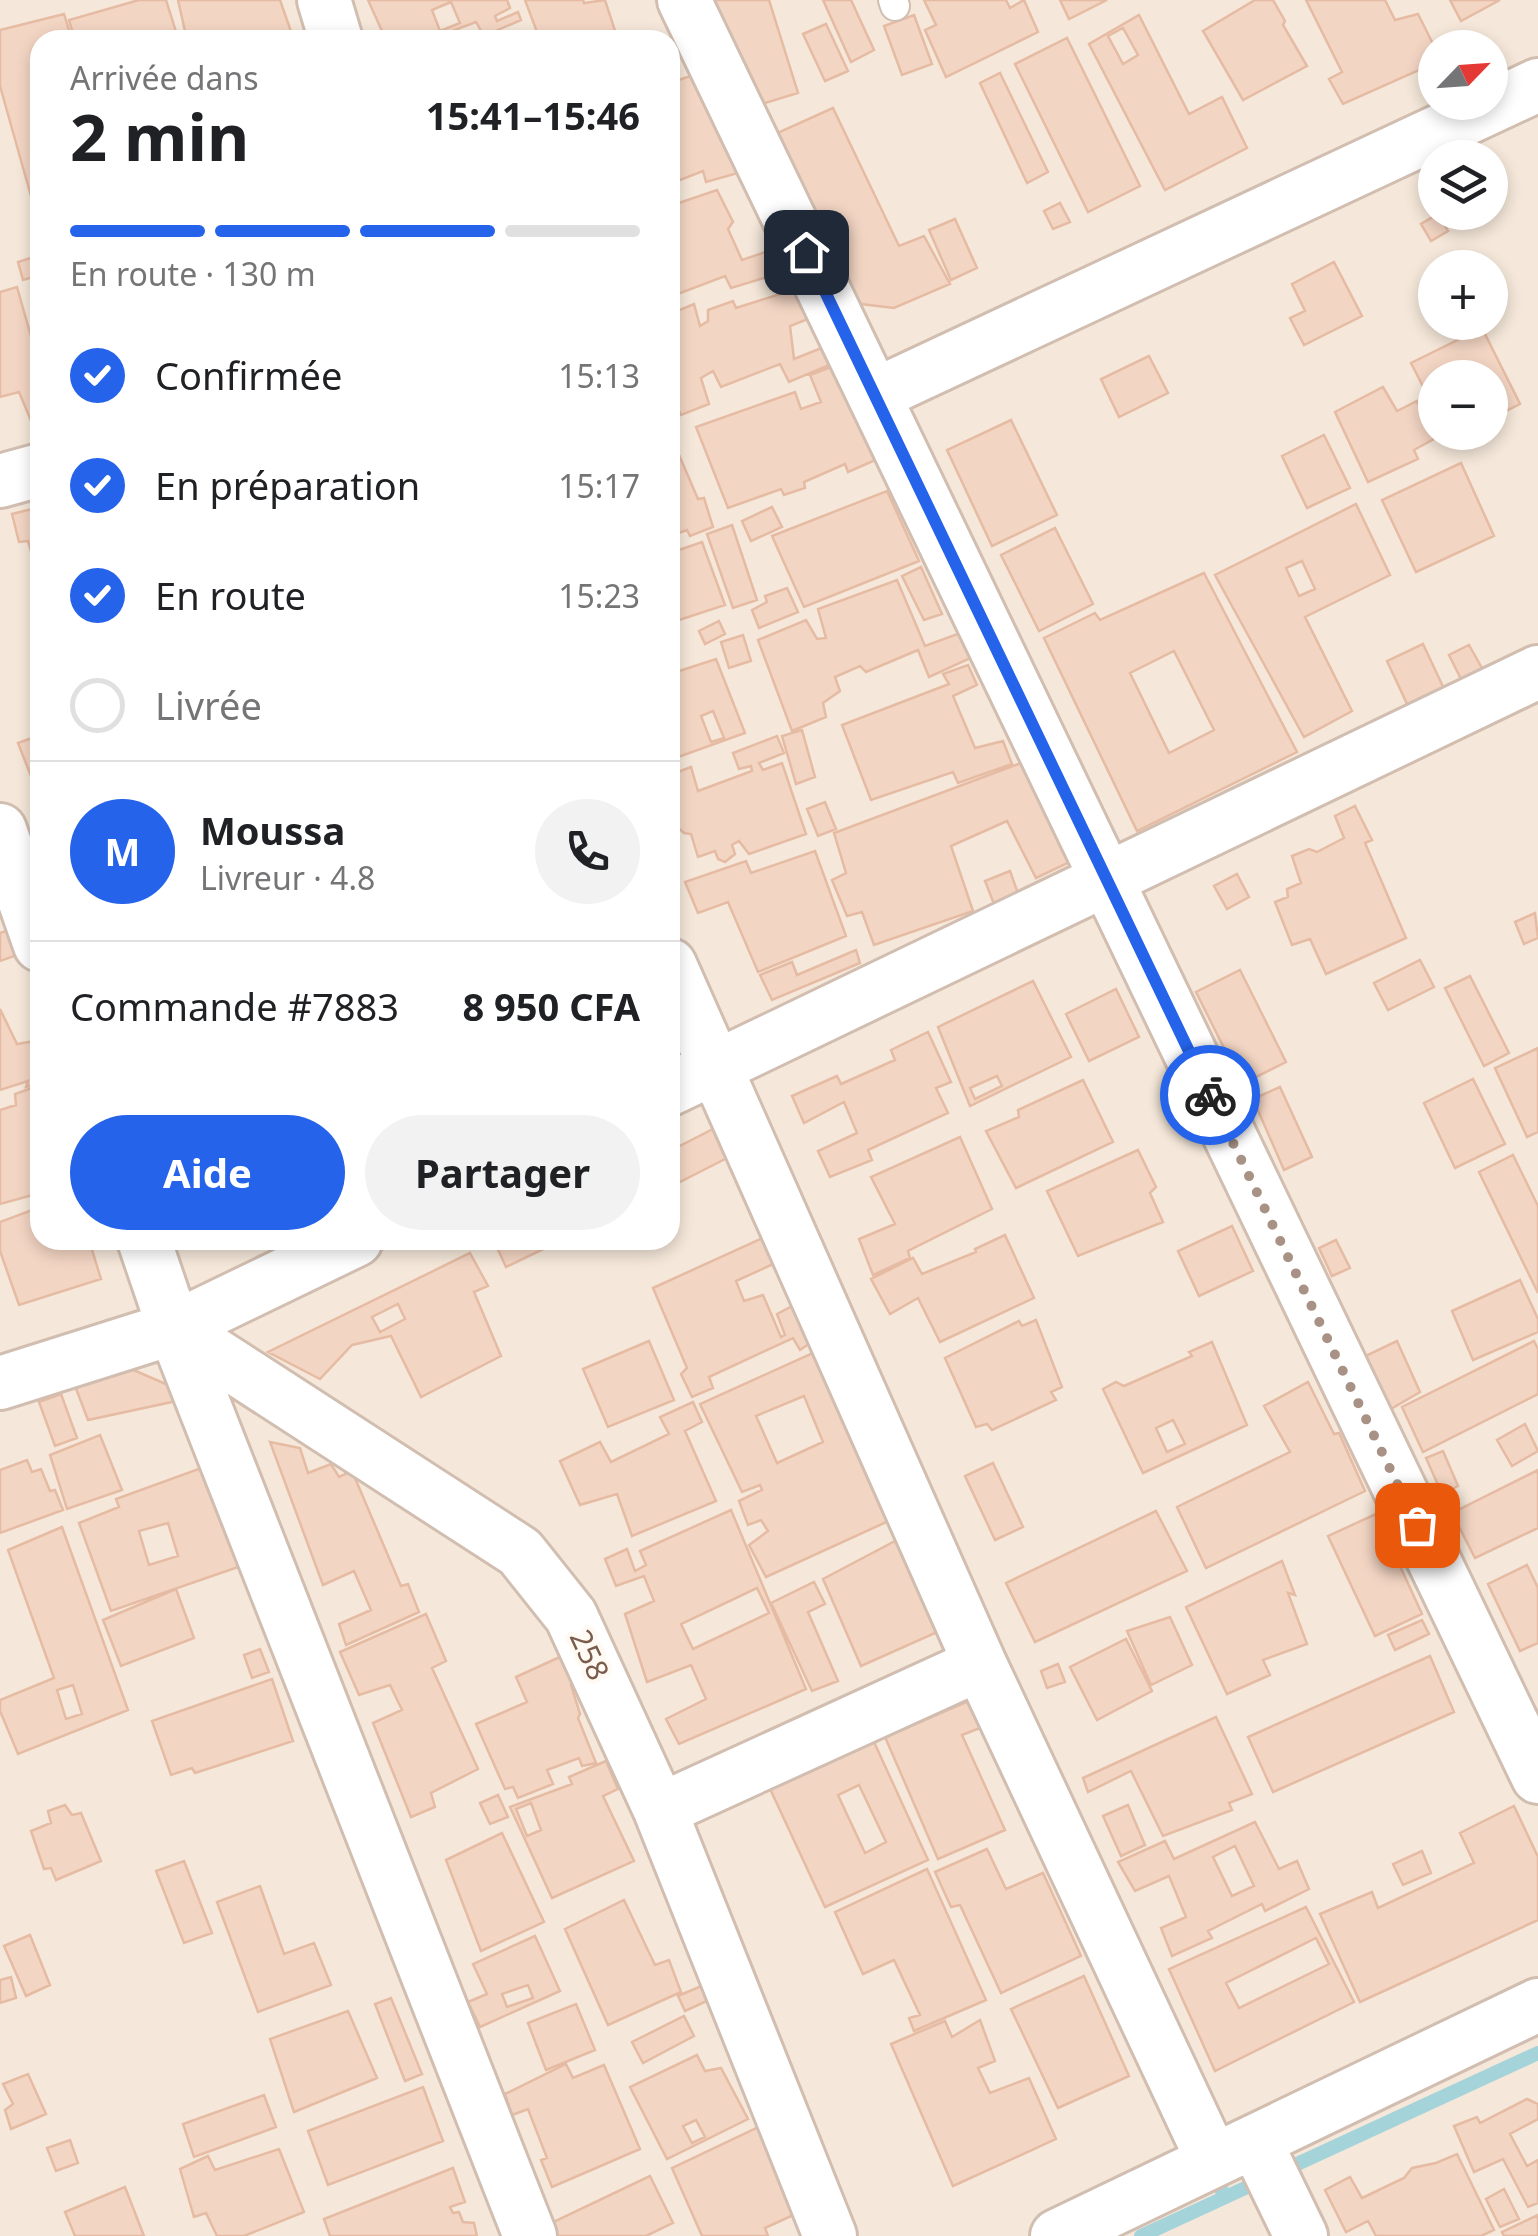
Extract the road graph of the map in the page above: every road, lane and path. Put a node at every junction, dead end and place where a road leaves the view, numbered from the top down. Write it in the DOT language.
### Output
graph roads {
  1 [pos="324,0"];
  2 [pos="684,0"];
  3 [pos="333,30"];
  4 [pos="1538,85"];
  5 [pos="875,396"];
  6 [pos="30,473"];
  7 [pos="0,481"];
  8 [pos="1538,672"];
  9 [pos="0,830"];
  10 [pos="1106,879"];
  11 [pos="30,916"];
  12 [pos="680,1016"];
  13 [pos="692,1078"];
  14 [pos="147,1250"];
  15 [pos="335,1250"];
  16 [pos="174,1328"];
  17 [pos="0,1383"];
  18 [pos="980,1664"];
  19 [pos="1538,1776"];
  20 [pos="660,1810"];
  21 [pos="1538,2005"];
  22 [pos="1234,2151"];
  23 [pos="530,2236"];
  24 [pos="830,2236"];
  25 [pos="1057,2236"];
  26 [pos="1301,2236"];
  1 -- 3 [label="street"];
  2 -- 5 [label="street"];
  4 -- 5 [label="street"];
  5 -- 10 [label="street"];
  6 -- 7 [label="street"];
  8 -- 10 [label="street"];
  9 -- 11 [label="street"];
  10 -- 13 [label="street"];
  10 -- 19 [label="street"];
  12 -- 13 [label="street"];
  13 -- 18 [label="street"];
  14 -- 16 [label="street"];
  15 -- 16 [label="street"];
  16 -- 17 [label="street"];
  16 -- 20 [label="street, 258"];
  16 -- 23 [label="street"];
  18 -- 20 [label="street"];
  18 -- 22 [label="street"];
  20 -- 24 [label="street, 258"];
  21 -- 22 [label="street"];
  22 -- 25 [label="street"];
  22 -- 26 [label="street"];
}
